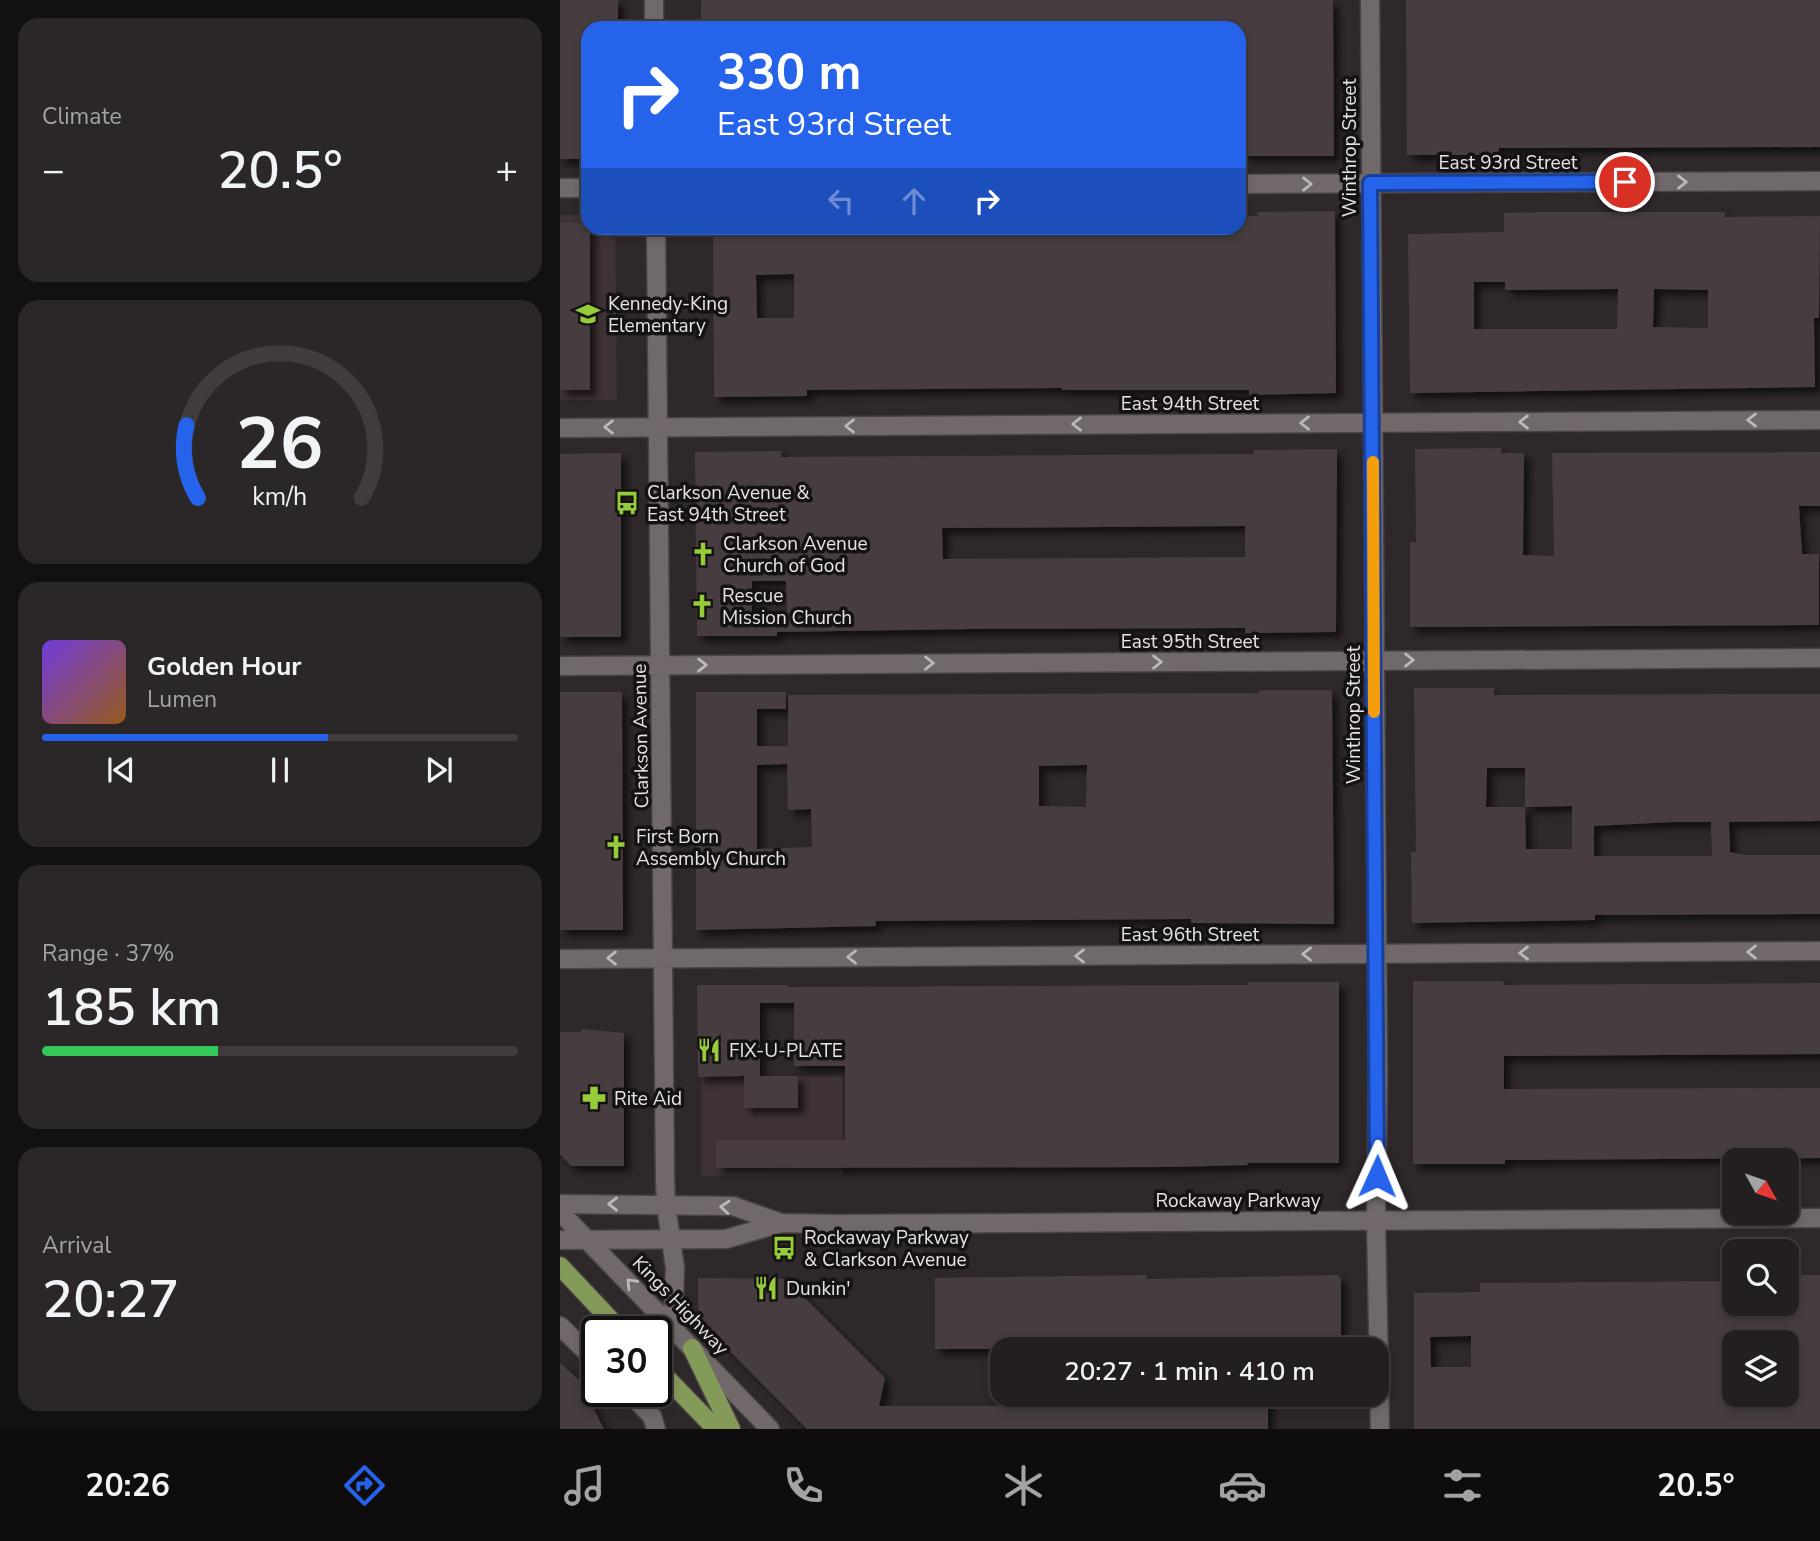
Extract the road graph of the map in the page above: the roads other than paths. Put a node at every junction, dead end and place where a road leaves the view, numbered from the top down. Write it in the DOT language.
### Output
graph roads {
  1 [pos="654,0"];
  2 [pos="1370,0"];
  3 [pos="654,21"];
  4 [pos="1820,181"];
  5 [pos="1370,183"];
  6 [pos="1246,184"];
  7 [pos="560,188"];
  8 [pos="581,188"];
  9 [pos="656,235"];
  10 [pos="1820,420"];
  11 [pos="1373,423"];
  12 [pos="658,427"];
  13 [pos="560,428"];
  14 [pos="1820,658"];
  15 [pos="1374,660"];
  16 [pos="661,665"];
  17 [pos="560,666"];
  18 [pos="1820,951"];
  19 [pos="1376,954"];
  20 [pos="664,958"];
  21 [pos="560,959"];
  22 [pos="560,1204"];
  23 [pos="666,1205"];
  24 [pos="560,1212"];
  25 [pos="1820,1217"];
  26 [pos="1376,1220"];
  27 [pos="781,1223"];
  28 [pos="589,1239"];
  29 [pos="671,1239"];
  30 [pos="560,1240"];
  31 [pos="560,1266"];
  32 [pos="607,1316"];
  33 [pos="560,1326"];
  34 [pos="673,1327"];
  35 [pos="581,1346"];
  36 [pos="692,1348"];
  37 [pos="672,1384"];
  38 [pos="643,1407"];
  39 [pos="656,1429"];
  40 [pos="716,1429"];
  41 [pos="731,1429"];
  42 [pos="770,1429"];
  43 [pos="1380,1429"];
  1 -- 3 [label="street"];
  2 -- 5 [label="street, Winthrop Street"];
  5 -- 4 [label="street, East 93rd Street, one-way"];
  6 -- 5 [label="street, East 93rd Street, one-way"];
  5 -- 11 [label="street, Winthrop Street"];
  7 -- 8 [label="street"];
  9 -- 12 [label="street, Clarkson Avenue"];
  10 -- 11 [label="street, East 94th Street, one-way"];
  11 -- 12 [label="street, East 94th Street, one-way"];
  11 -- 15 [label="street, Winthrop Street"];
  12 -- 13 [label="street, East 94th Street, one-way"];
  12 -- 16 [label="street, Clarkson Avenue"];
  15 -- 14 [label="street, East 95th Street, one-way"];
  16 -- 15 [label="street, East 95th Street, one-way"];
  15 -- 19 [label="street, Winthrop Street"];
  16 -- 17 [label="street, East 95th Street"];
  16 -- 20 [label="street, Clarkson Avenue"];
  18 -- 19 [label="street, East 96th Street, one-way"];
  19 -- 20 [label="street, East 96th Street, one-way"];
  19 -- 26 [label="street, Winthrop Street"];
  20 -- 21 [label="street, East 96th Street, one-way"];
  20 -- 23 [label="street, Clarkson Avenue"];
  23 -- 22 [label="street, Rockaway Parkway, one-way"];
  27 -- 23 [label="street, Rockaway Parkway, one-way"];
  23 -- 29 [label="street, Clarkson Avenue"];
  24 -- 28 [label="street, Kings Highway"];
  25 -- 26 [label="street, Rockaway Parkway"];
  26 -- 27 [label="street, Rockaway Parkway"];
  26 -- 43 [label="street, Winthrop Street"];
  27 -- 29 [label="street, Rockaway Parkway"];
  28 -- 29 [label="street, Rockaway Parkway"];
  28 -- 30 [label="street, Rockaway Parkway"];
  34 -- 28 [label="street, Kings Highway, one-way"];
  29 -- 34 [label="street, Clarkson Avenue"];
  31 -- 32 [label="main road"];
  33 -- 35 [label="street"];
  34 -- 36 [label="street, Kings Highway"];
  36 -- 41 [label="main road"];
  36 -- 42 [label="street, Kings Highway"];
  37 -- 40 [label="main road"];
  38 -- 39 [label="street"];
}
